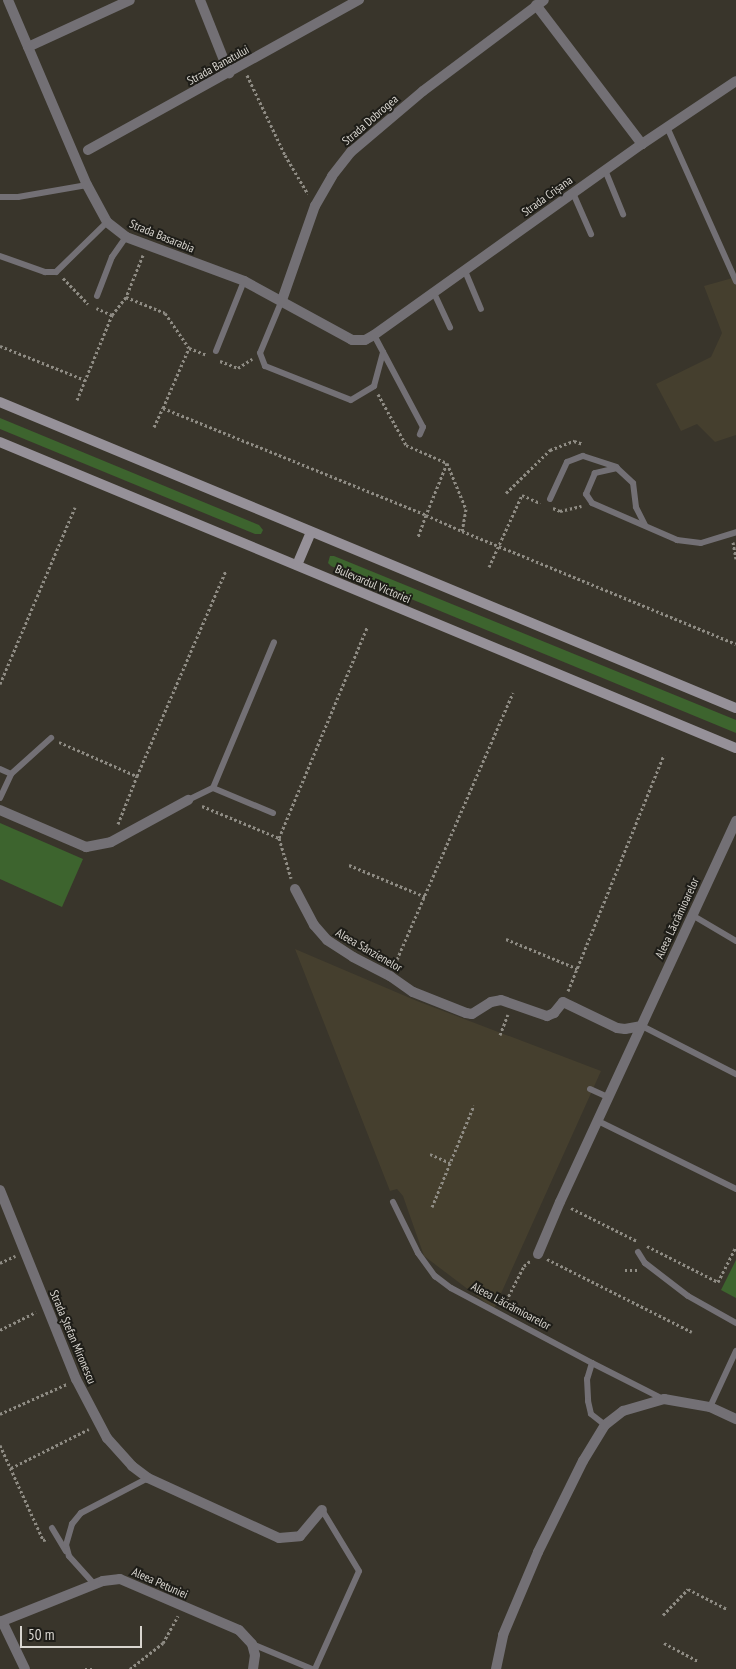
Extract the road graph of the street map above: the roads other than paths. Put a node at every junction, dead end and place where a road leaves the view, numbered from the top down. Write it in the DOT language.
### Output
graph roads {
  1 [pos="8,0"];
  2 [pos="130,0"];
  3 [pos="200,0"];
  4 [pos="359,0"];
  5 [pos="540,2"];
  6 [pos="28,47"];
  7 [pos="229,73"];
  8 [pos="736,80"];
  9 [pos="667,127"];
  10 [pos="642,144"];
  11 [pos="88,150"];
  12 [pos="605,170"];
  13 [pos="87,185"];
  14 [pos="573,193"];
  15 [pos="0,197"];
  16 [pos="623,214"];
  17 [pos="107,222"];
  18 [pos="591,234"];
  19 [pos="126,237"];
  20 [pos="0,256"];
  21 [pos="465,271"];
  22 [pos="244,281"];
  23 [pos="736,281"];
  24 [pos="434,293"];
  25 [pos="97,296"];
  26 [pos="282,300"];
  27 [pos="482,309"];
  28 [pos="450,328"];
  29 [pos="374,335"];
  30 [pos="216,351"];
  31 [pos="382,352"];
  32 [pos="0,402"];
  33 [pos="420,434"];
  34 [pos="0,442"];
  35 [pos="617,468"];
  36 [pos="550,499"];
  37 [pos="645,525"];
  38 [pos="311,532"];
  39 [pos="736,532"];
  40 [pos="297,566"];
  41 [pos="274,642"];
  42 [pos="736,708"];
  43 [pos="51,738"];
  44 [pos="736,748"];
  45 [pos="0,769"];
  46 [pos="11,774"];
  47 [pos="213,788"];
  48 [pos="0,798"];
  49 [pos="188,800"];
  50 [pos="0,810"];
  51 [pos="273,813"];
  52 [pos="736,820"];
  53 [pos="294,889"];
  54 [pos="692,915"];
  55 [pos="736,941"];
  56 [pos="642,1026"];
  57 [pos="736,1074"];
  58 [pos="590,1089"];
  59 [pos="608,1098"];
  60 [pos="598,1121"];
  61 [pos="736,1189"];
  62 [pos="0,1190"];
  63 [pos="393,1202"];
  64 [pos="638,1252"];
  65 [pos="538,1254"];
  66 [pos="736,1323"];
  67 [pos="736,1351"];
  68 [pos="592,1363"];
  69 [pos="664,1400"];
  70 [pos="710,1407"];
  71 [pos="736,1420"];
  72 [pos="605,1425"];
  73 [pos="148,1478"];
  74 [pos="322,1510"];
  75 [pos="52,1528"];
  76 [pos="69,1556"];
  77 [pos="95,1585"];
  78 [pos="1,1622"];
  79 [pos="252,1644"];
  80 [pos="25,1669"];
  81 [pos="253,1669"];
  82 [pos="314,1669"];
  83 [pos="496,1669"];
  1 -- 6 [label="street, Strada Basarabia"];
  2 -- 6 [label="street"];
  3 -- 7 [label="street"];
  4 -- 7 [label="street, Strada Banatului"];
  5 -- 10 [label="street, Strada Dobrogea"];
  5 -- 26 [label="street, Strada Dobrogea"];
  6 -- 13 [label="street, Strada Basarabia"];
  7 -- 11 [label="street, Strada Banatului"];
  8 -- 9 [label="street, Strada Crișana"];
  9 -- 10 [label="street, Strada Crișana"];
  9 -- 23 [label="lane"];
  10 -- 12 [label="street, Strada Crișana"];
  12 -- 14 [label="street, Strada Crișana"];
  12 -- 16 [label="lane"];
  13 -- 15 [label="lane"];
  13 -- 17 [label="street, Strada Basarabia"];
  14 -- 18 [label="lane"];
  14 -- 21 [label="street, Strada Crișana"];
  17 -- 19 [label="street, Strada Basarabia"];
  17 -- 20 [label="lane"];
  19 -- 22 [label="street, Strada Basarabia"];
  19 -- 25 [label="lane"];
  21 -- 24 [label="street, Strada Crișana"];
  21 -- 27 [label="lane"];
  22 -- 26 [label="street, Strada Basarabia"];
  22 -- 30 [label="lane"];
  24 -- 28 [label="lane"];
  24 -- 29 [label="street, Strada Crișana"];
  26 -- 29 [label="street, Strada Basarabia"];
  26 -- 31 [label="lane"];
  29 -- 31 [label="lane"];
  31 -- 33 [label="lane"];
  32 -- 38 [label="main road, Bulevardul Victoriei"];
  34 -- 40 [label="main road, Bulevardul Victoriei"];
  35 -- 36 [label="lane"];
  35 -- 37 [label="lane"];
  35 -- 37 [label="lane"];
  37 -- 39 [label="lane"];
  38 -- 40 [label="main road"];
  38 -- 42 [label="main road, Bulevardul Victoriei"];
  40 -- 44 [label="main road, Bulevardul Victoriei"];
  41 -- 47 [label="lane"];
  43 -- 46 [label="lane"];
  45 -- 46 [label="lane"];
  46 -- 48 [label="lane"];
  47 -- 49 [label="lane"];
  47 -- 51 [label="lane"];
  49 -- 50 [label="street"];
  52 -- 54 [label="street, Aleea Lăcrămioarelor"];
  53 -- 56 [label="street, Aleea Sânzienelor"];
  54 -- 55 [label="lane"];
  54 -- 56 [label="street, Aleea Lăcrămioarelor"];
  56 -- 57 [label="lane"];
  56 -- 59 [label="street, Aleea Lăcrămioarelor"];
  58 -- 59 [label="lane"];
  59 -- 60 [label="street, Aleea Lăcrămioarelor"];
  60 -- 61 [label="lane"];
  60 -- 65 [label="street, Aleea Lăcrămioarelor"];
  62 -- 73 [label="street, Strada Ștefan Mironescu"];
  63 -- 68 [label="lane, Aleea Lăcrămioarelor"];
  64 -- 66 [label="lane"];
  67 -- 70 [label="lane"];
  68 -- 69 [label="lane, Aleea Lăcrămioarelor"];
  68 -- 72 [label="lane"];
  69 -- 70 [label="street"];
  69 -- 72 [label="street"];
  70 -- 71 [label="street"];
  72 -- 83 [label="street"];
  73 -- 74 [label="street"];
  73 -- 76 [label="lane"];
  74 -- 82 [label="lane"];
  75 -- 76 [label="lane"];
  76 -- 77 [label="lane"];
  77 -- 78 [label="street, Aleea Petuniei"];
  77 -- 79 [label="street, Aleea Petuniei"];
  78 -- 80 [label="street"];
  79 -- 81 [label="street"];
  79 -- 82 [label="lane"];
}
